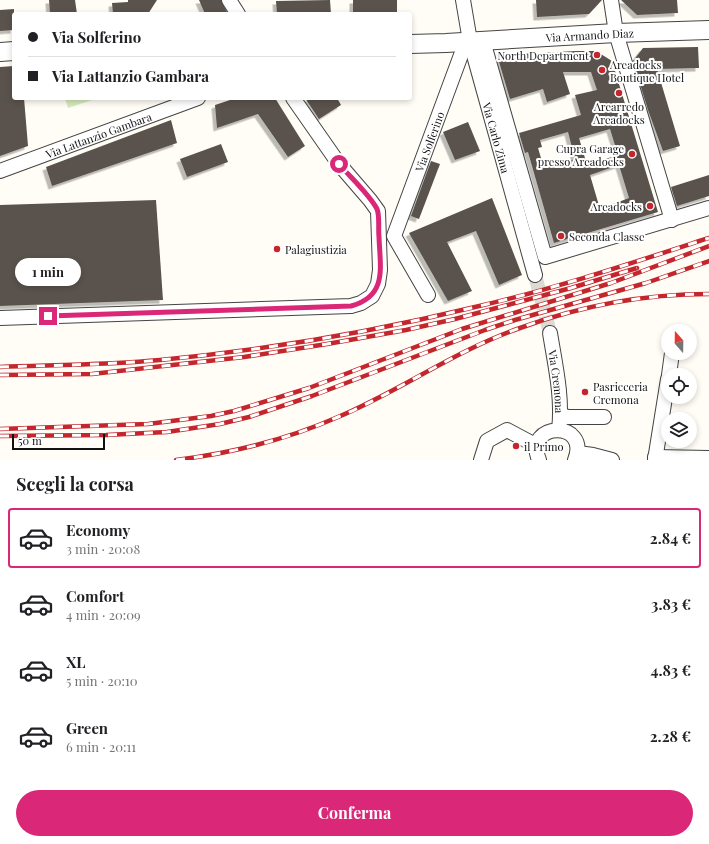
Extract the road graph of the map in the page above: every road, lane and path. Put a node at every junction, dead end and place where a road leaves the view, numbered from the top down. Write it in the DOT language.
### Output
graph roads {
  1 [pos="229,0"];
  2 [pos="463,0"];
  3 [pos="611,0"];
  4 [pos="237,12"];
  5 [pos="709,30"];
  6 [pos="616,33"];
  7 [pos="476,41"];
  8 [pos="412,44"];
  9 [pos="12,51"];
  10 [pos="0,52"];
  11 [pos="193,100"];
  12 [pos="294,100"];
  13 [pos="0,171"];
  14 [pos="709,208"];
  15 [pos="672,220"];
  16 [pos="535,275"];
  17 [pos="428,296"];
  18 [pos="0,318"];
  19 [pos="550,333"];
  20 [pos="664,404"];
  21 [pos="561,415"];
  22 [pos="604,417"];
  23 [pos="559,430"];
  24 [pos="537,446"];
  25 [pos="577,457"];
  26 [pos="655,458"];
  27 [pos="709,458"];
  28 [pos="481,460"];
  29 [pos="539,460"];
  30 [pos="612,460"];
  1 -- 4 [label="street"];
  2 -- 7 [label="street, Via Carlo Zima"];
  3 -- 6 [label="street"];
  5 -- 6 [label="street, Via Armando Diaz"];
  6 -- 7 [label="street, Via Armando Diaz"];
  6 -- 15 [label="street"];
  7 -- 8 [label="street"];
  7 -- 15 [label="street, Via Carlo Zima"];
  7 -- 16 [label="street, Via Carlo Zima"];
  7 -- 17 [label="street, Via Solferino"];
  9 -- 10 [label="street"];
  11 -- 13 [label="street, Via Lattanzio Gambara"];
  12 -- 18 [label="street"];
  14 -- 15 [label="street"];
  19 -- 21 [label="street, Via Cremona"];
  20 -- 26 [label="street"];
  21 -- 22 [label="street"];
  21 -- 23 [label="street, Via Cremona"];
  23 -- 24 [label="street"];
  23 -- 25 [label="street"];
  24 -- 28 [label="street"];
  24 -- 29 [label="street"];
  25 -- 30 [label="street"];
  26 -- 27 [label="street"];
}
